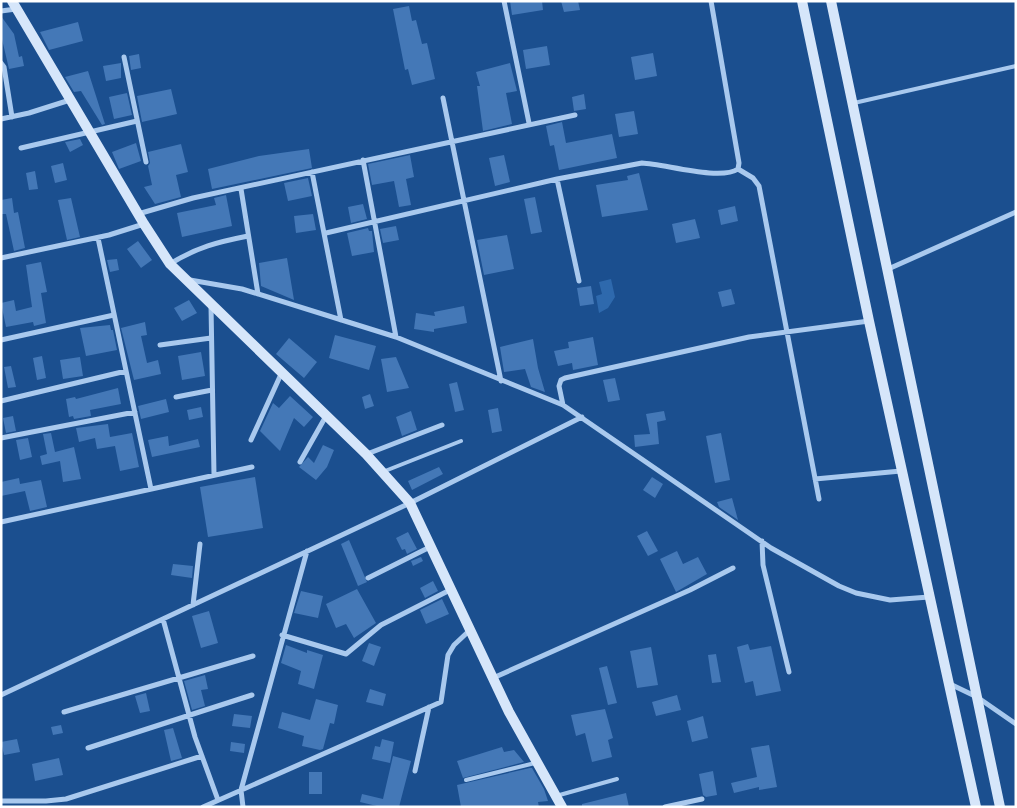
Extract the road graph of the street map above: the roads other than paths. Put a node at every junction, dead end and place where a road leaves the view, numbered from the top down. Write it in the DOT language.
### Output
graph roads {
  1 [pos="504,1"];
  2 [pos="711,1"];
  3 [pos="802,1"];
  4 [pos="831,1"];
  5 [pos="13,3"];
  6 [pos="1,11"];
  7 [pos="124,57"];
  8 [pos="1,63"];
  9 [pos="1016,66"];
  10 [pos="443,98"];
  11 [pos="70,100"];
  12 [pos="852,104"];
  13 [pos="575,115"];
  14 [pos="12,117"];
  15 [pos="1,119"];
  16 [pos="137,121"];
  17 [pos="529,123"];
  18 [pos="89,131"];
  19 [pos="453,140"];
  20 [pos="21,148"];
  21 [pos="363,160"];
  22 [pos="146,162"];
  23 [pos="738,169"];
  24 [pos="312,172"];
  25 [pos="557,179"];
  26 [pos="240,188"];
  27 [pos="465,201"];
  28 [pos="1016,212"];
  29 [pos="138,214"];
  30 [pos="373,221"];
  31 [pos="144,224"];
  32 [pos="326,233"];
  33 [pos="248,236"];
  34 [pos="98,238"];
  35 [pos="1,258"];
  36 [pos="170,264"];
  37 [pos="886,270"];
  38 [pos="186,280"];
  39 [pos="578,280"];
  40 [pos="258,294"];
  41 [pos="211,304"];
  42 [pos="114,315"];
  43 [pos="341,320"];
  44 [pos="869,320"];
  45 [pos="786,332"];
  46 [pos="396,337"];
  47 [pos="211,338"];
  48 [pos="1,340"];
  49 [pos="160,345"];
  50 [pos="126,371"];
  51 [pos="282,372"];
  52 [pos="501,381"];
  53 [pos="212,390"];
  54 [pos="176,397"];
  55 [pos="1,401"];
  56 [pos="563,405"];
  57 [pos="134,412"];
  58 [pos="326,416"];
  59 [pos="582,417"];
  60 [pos="442,425"];
  61 [pos="1,438"];
  62 [pos="251,440"];
  63 [pos="462,441"];
  64 [pos="366,454"];
  65 [pos="300,462"];
  66 [pos="252,467"];
  67 [pos="901,471"];
  68 [pos="383,472"];
  69 [pos="214,475"];
  70 [pos="816,479"];
  71 [pos="151,489"];
  72 [pos="819,499"];
  73 [pos="410,503"];
  74 [pos="1,522"];
  75 [pos="762,541"];
  76 [pos="200,544"];
  77 [pos="431,546"];
  78 [pos="307,551"];
  79 [pos="733,568"];
  80 [pos="368,578"];
  81 [pos="451,589"];
  82 [pos="929,597"];
  83 [pos="192,605"];
  84 [pos="163,619"];
  85 [pos="470,630"];
  86 [pos="282,635"];
  87 [pos="252,656"];
  88 [pos="789,672"];
  89 [pos="180,677"];
  90 [pos="493,678"];
  91 [pos="948,683"];
  92 [pos="1,695"];
  93 [pos="252,695"];
  94 [pos="977,697"];
  95 [pos="429,707"];
  96 [pos="64,712"];
  97 [pos="189,716"];
  98 [pos="1016,724"];
  99 [pos="88,748"];
  100 [pos="202,756"];
  101 [pos="538,762"];
  102 [pos="415,771"];
  103 [pos="617,779"];
  104 [pos="466,780"];
  105 [pos="240,790"];
  106 [pos="556,796"];
  107 [pos="702,799"];
  108 [pos="218,800"];
  109 [pos="1,801"];
  110 [pos="203,807"];
  111 [pos="243,807"];
  112 [pos="562,807"];
  113 [pos="665,807"];
  114 [pos="976,807"];
  115 [pos="1000,807"];
  1 -- 17 [label="street"];
  2 -- 23 [label="street"];
  3 -- 44 [label="street"];
  4 -- 12 [label="street"];
  5 -- 6 [label="street"];
  5 -- 11 [label="street"];
  7 -- 16 [label="street"];
  8 -- 14 [label="street"];
  9 -- 12 [label="lane"];
  10 -- 19 [label="street"];
  11 -- 14 [label="street"];
  11 -- 18 [label="street"];
  12 -- 37 [label="street"];
  13 -- 17 [label="street"];
  14 -- 15 [label="street"];
  16 -- 18 [label="street"];
  16 -- 22 [label="street"];
  17 -- 19 [label="street"];
  18 -- 20 [label="street"];
  18 -- 29 [label="street"];
  19 -- 21 [label="street"];
  19 -- 27 [label="street"];
  21 -- 24 [label="street"];
  21 -- 30 [label="street"];
  23 -- 25 [label="street"];
  23 -- 45 [label="street"];
  24 -- 26 [label="street"];
  24 -- 32 [label="street"];
  25 -- 27 [label="street"];
  25 -- 39 [label="street"];
  26 -- 29 [label="street"];
  26 -- 33 [label="street"];
  27 -- 30 [label="street"];
  27 -- 52 [label="street"];
  28 -- 37 [label="street"];
  29 -- 31 [label="street"];
  30 -- 32 [label="street"];
  30 -- 46 [label="street"];
  31 -- 34 [label="street"];
  31 -- 36 [label="street"];
  32 -- 43 [label="street"];
  33 -- 36 [label="street"];
  33 -- 40 [label="street"];
  34 -- 35 [label="street"];
  34 -- 42 [label="street"];
  36 -- 38 [label="street"];
  37 -- 94 [label="street"];
  38 -- 40 [label="street"];
  38 -- 41 [label="street"];
  40 -- 43 [label="street"];
  41 -- 47 [label="street"];
  41 -- 51 [label="street"];
  42 -- 48 [label="street"];
  42 -- 50 [label="street"];
  43 -- 46 [label="street"];
  44 -- 45 [label="street"];
  44 -- 67 [label="street"];
  45 -- 56 [label="street"];
  45 -- 70 [label="street"];
  46 -- 52 [label="street"];
  47 -- 49 [label="street"];
  47 -- 53 [label="street"];
  50 -- 55 [label="street"];
  50 -- 57 [label="street"];
  51 -- 58 [label="street"];
  51 -- 62 [label="street"];
  52 -- 56 [label="street"];
  53 -- 54 [label="street"];
  53 -- 69 [label="street"];
  56 -- 59 [label="street"];
  57 -- 61 [label="street"];
  57 -- 71 [label="street"];
  58 -- 64 [label="street"];
  58 -- 65 [label="street"];
  59 -- 73 [label="street"];
  59 -- 75 [label="street"];
  60 -- 64 [label="street"];
  63 -- 68 [label="lane"];
  64 -- 68 [label="street"];
  66 -- 69 [label="street"];
  67 -- 70 [label="street"];
  67 -- 82 [label="street"];
  68 -- 73 [label="street"];
  69 -- 71 [label="street"];
  70 -- 72 [label="street"];
  71 -- 74 [label="street"];
  73 -- 77 [label="street"];
  73 -- 78 [label="street"];
  75 -- 82 [label="street"];
  75 -- 88 [label="street"];
  76 -- 83 [label="street"];
  77 -- 80 [label="street"];
  77 -- 81 [label="street"];
  78 -- 83 [label="street"];
  78 -- 86 [label="street"];
  79 -- 90 [label="street"];
  81 -- 85 [label="street"];
  81 -- 86 [label="street"];
  82 -- 91 [label="street"];
  83 -- 84 [label="street"];
  84 -- 89 [label="street"];
  84 -- 92 [label="street"];
  85 -- 90 [label="street"];
  85 -- 95 [label="street"];
  86 -- 105 [label="street"];
  87 -- 89 [label="street"];
  89 -- 96 [label="street"];
  89 -- 97 [label="street"];
  90 -- 101 [label="street"];
  91 -- 94 [label="street"];
  91 -- 114 [label="street"];
  93 -- 97 [label="street"];
  94 -- 98 [label="street"];
  94 -- 115 [label="street"];
  95 -- 102 [label="street"];
  95 -- 105 [label="street"];
  97 -- 99 [label="street"];
  97 -- 100 [label="street"];
  100 -- 108 [label="street"];
  100 -- 109 [label="street"];
  101 -- 104 [label="lane"];
  101 -- 106 [label="street"];
  103 -- 106 [label="lane"];
  105 -- 108 [label="street"];
  105 -- 111 [label="street"];
  106 -- 112 [label="street"];
  107 -- 113 [label="street"];
  108 -- 110 [label="street"];
}
